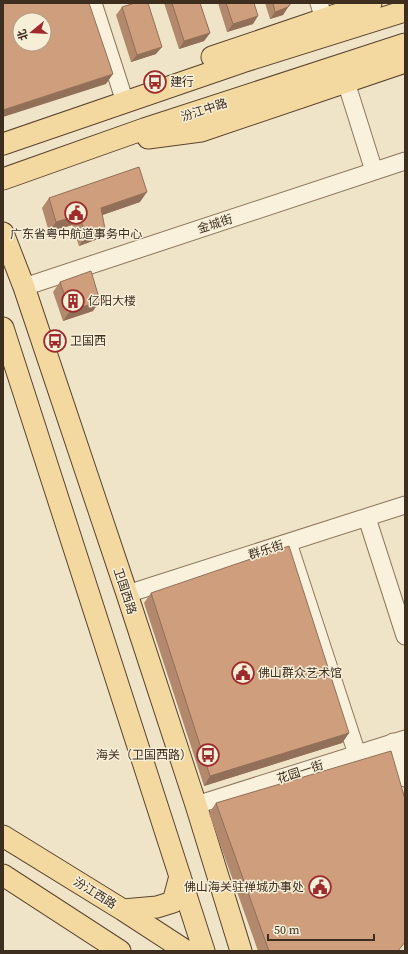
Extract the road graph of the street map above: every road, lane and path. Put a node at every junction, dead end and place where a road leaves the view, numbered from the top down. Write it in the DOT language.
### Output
graph roads {
  1 [pos="93,3"];
  2 [pos="371,3"];
  3 [pos="405,10"];
  4 [pos="321,11"];
  5 [pos="405,44"];
  6 [pos="405,62"];
  7 [pos="346,82"];
  8 [pos="169,87"];
  9 [pos="125,102"];
  10 [pos="3,144"];
  11 [pos="104,144"];
  12 [pos="405,161"];
  13 [pos="374,171"];
  14 [pos="3,179"];
  15 [pos="3,233"];
  16 [pos="24,287"];
  17 [pos="3,328"];
  18 [pos="405,505"];
  19 [pos="366,518"];
  20 [pos="288,543"];
  21 [pos="127,594"];
  22 [pos="405,636"];
  23 [pos="399,740"];
  24 [pos="357,754"];
  25 [pos="405,778"];
  26 [pos="196,805"];
  27 [pos="3,836"];
  28 [pos="3,875"];
  29 [pos="180,876"];
  30 [pos="123,910"];
  31 [pos="120,951"];
  32 [pos="186,951"];
  33 [pos="204,951"];
  34 [pos="241,951"];
  1 -- 9 [label="street"];
  2 -- 4 [label="main road"];
  3 -- 8 [label="main road"];
  4 -- 8 [label="main road"];
  5 -- 11 [label="main road, 汾江中路"];
  6 -- 7 [label="main road"];
  7 -- 11 [label="main road"];
  7 -- 13 [label="street"];
  8 -- 9 [label="main road"];
  9 -- 10 [label="main road"];
  11 -- 14 [label="main road, 汾江中路"];
  12 -- 13 [label="street, 金城街"];
  13 -- 16 [label="street, 金城街"];
  15 -- 16 [label="main road, 卫国西路"];
  16 -- 21 [label="main road, 卫国西路"];
  17 -- 29 [label="main road"];
  18 -- 19 [label="street, 群乐街"];
  19 -- 20 [label="street, 群乐街"];
  19 -- 22 [label="street"];
  20 -- 21 [label="street, 群乐街"];
  20 -- 24 [label="street"];
  21 -- 26 [label="main road, 卫国西路"];
  23 -- 24 [label="street, 花园一街"];
  23 -- 25 [label="street"];
  24 -- 26 [label="street, 花园一街"];
  26 -- 34 [label="main road, 卫国西路"];
  27 -- 30 [label="main road, 汾江西路"];
  28 -- 31 [label="main road"];
  29 -- 30 [label="main road"];
  29 -- 33 [label="main road"];
  30 -- 32 [label="main road, 汾江西路"];
}
